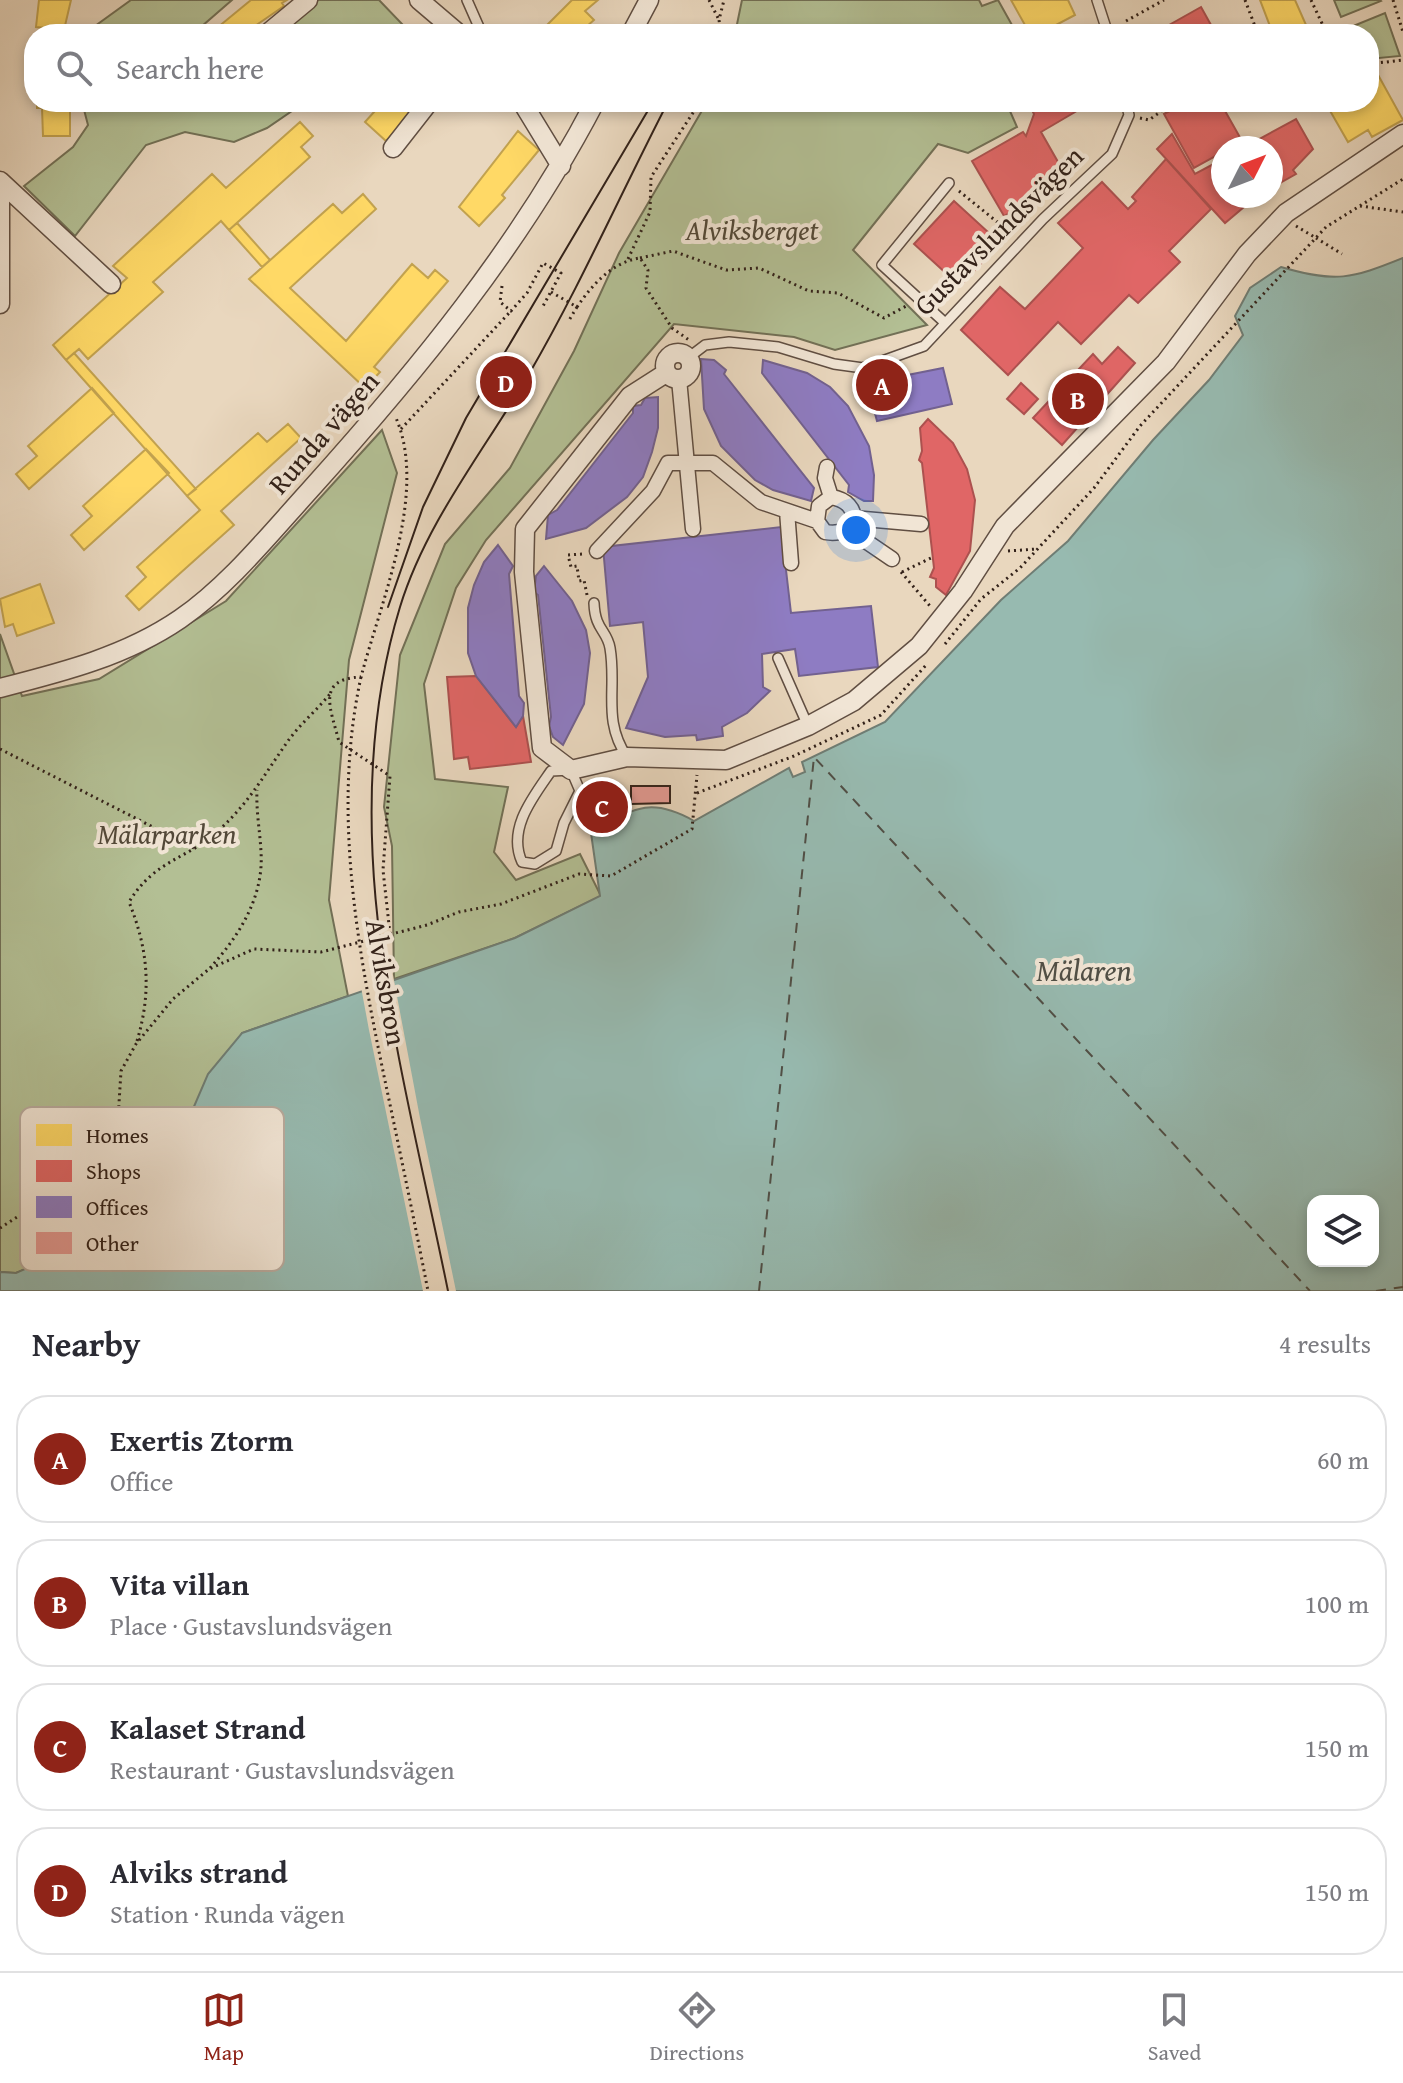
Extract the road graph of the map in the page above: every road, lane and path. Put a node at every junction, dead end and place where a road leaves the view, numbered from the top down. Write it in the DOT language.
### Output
graph roads {
  1 [pos="308,0"];
  2 [pos="419,0"];
  3 [pos="467,0"];
  4 [pos="649,0"];
  5 [pos="709,0"];
  6 [pos="724,0"];
  7 [pos="1097,0"];
  8 [pos="1164,0"];
  9 [pos="1245,0"];
  10 [pos="1311,0"];
  11 [pos="1393,0"];
  12 [pos="719,20"];
  13 [pos="1126,21"];
  14 [pos="279,24"];
  15 [pos="447,24"];
  16 [pos="478,24"];
  17 [pos="636,24"];
  18 [pos="720,24"];
  19 [pos="1105,24"];
  20 [pos="1254,24"];
  21 [pos="1322,24"];
  22 [pos="1403,32"];
  23 [pos="1403,60"];
  24 [pos="1379,63"];
  25 [pos="421,112"];
  26 [pos="528,112"];
  27 [pos="590,112"];
  28 [pos="693,112"];
  29 [pos="1128,112"];
  30 [pos="1160,112"];
  31 [pos="1149,120"];
  32 [pos="1403,134"];
  33 [pos="393,148"];
  34 [pos="561,166"];
  35 [pos="1403,179"];
  36 [pos="0,182"];
  37 [pos="949,183"];
  38 [pos="1360,206"];
  39 [pos="1403,212"];
  40 [pos="1282,217"];
  41 [pos="1316,238"];
  42 [pos="1021,241"];
  43 [pos="1342,254"];
  44 [pos="640,258"];
  45 [pos="628,260"];
  46 [pos="111,284"];
  47 [pos="551,292"];
  48 [pos="916,297"];
  49 [pos="500,302"];
  50 [pos="0,304"];
  51 [pos="577,307"];
  52 [pos="542,308"];
  53 [pos="511,311"];
  54 [pos="943,321"];
  55 [pos="568,322"];
  56 [pos="1233,329"];
  57 [pos="705,345"];
  58 [pos="688,358"];
  59 [pos="673,376"];
  60 [pos="386,406"];
  61 [pos="401,429"];
  62 [pos="688,462"];
  63 [pos="827,467"];
  64 [pos="831,497"];
  65 [pos="787,511"];
  66 [pos="817,521"];
  67 [pos="851,524"];
  68 [pos="921,524"];
  69 [pos="693,529"];
  70 [pos="597,551"];
  71 [pos="933,557"];
  72 [pos="892,559"];
  73 [pos="791,563"];
  74 [pos="902,572"];
  75 [pos="591,602"];
  76 [pos="940,619"];
  77 [pos="778,658"];
  78 [pos="361,677"];
  79 [pos="0,688"];
  80 [pos="330,693"];
  81 [pos="808,726"];
  82 [pos="0,749"];
  83 [pos="627,757"];
  84 [pos="571,770"];
  85 [pos="257,790"];
  86 [pos="697,793"];
  87 [pos="194,848"];
  88 [pos="390,935"];
  89 [pos="209,969"];
  90 [pos="136,1044"];
  91 [pos="119,1107"];
  92 [pos="20,1215"];
  93 [pos="0,1228"];
  94 [pos="428,1291"];
  1 -- 14 [label="street"];
  2 -- 15 [label="street"];
  3 -- 16 [label="lane"];
  4 -- 17 [label="street"];
  5 -- 12 [label="path"];
  6 -- 12 [label="path"];
  7 -- 19 [label="lane"];
  8 -- 13 [label="path"];
  9 -- 20 [label="path"];
  10 -- 21 [label="path"];
  11 -- 22 [label="path"];
  12 -- 18 [label="path"];
  23 -- 24 [label="path"];
  25 -- 33 [label="street"];
  26 -- 34 [label="street"];
  27 -- 34 [label="street, Runda vägen"];
  28 -- 45 [label="path"];
  29 -- 42 [label="lane, Gustavslundsvägen"];
  30 -- 31 [label="path"];
  32 -- 40 [label="street"];
  34 -- 60 [label="street, Runda vägen"];
  35 -- 38 [label="path"];
  36 -- 46 [label="street"];
  36 -- 50 [label="street"];
  37 -- 42 [label="path"];
  37 -- 48 [label="lane"];
  38 -- 39 [label="path"];
  38 -- 41 [label="path"];
  40 -- 41 [label="path"];
  40 -- 76 [label="street"];
  41 -- 43 [label="path"];
  41 -- 56 [label="path"];
  42 -- 54 [label="lane, Gustavslundsvägen"];
  44 -- 45 [label="path"];
  44 -- 48 [label="path"];
  44 -- 57 [label="path"];
  45 -- 51 [label="path"];
  47 -- 51 [label="path"];
  47 -- 52 [label="path"];
  47 -- 53 [label="path"];
  48 -- 54 [label="lane"];
  49 -- 53 [label="path"];
  51 -- 55 [label="path"];
  53 -- 61 [label="path"];
  54 -- 57 [label="lane, Gustavslundsvägen"];
  57 -- 58 [label="lane"];
  58 -- 59 [label="street"];
  59 -- 62 [label="street"];
  59 -- 84 [label="street"];
  60 -- 61 [label="path"];
  60 -- 79 [label="street, Runda vägen"];
  61 -- 78 [label="path, Alviksbron"];
  62 -- 65 [label="street"];
  62 -- 69 [label="street"];
  62 -- 70 [label="street"];
  63 -- 64 [label="street"];
  64 -- 66 [label="street"];
  64 -- 67 [label="street"];
  65 -- 66 [label="street"];
  65 -- 73 [label="street"];
  66 -- 67 [label="street"];
  67 -- 68 [label="street"];
  67 -- 72 [label="street"];
  70 -- 75 [label="path"];
  71 -- 74 [label="path"];
  72 -- 74 [label="path"];
  74 -- 76 [label="path"];
  75 -- 83 [label="lane"];
  76 -- 81 [label="street"];
  77 -- 81 [label="lane"];
  78 -- 80 [label="path"];
  78 -- 94 [label="path, Alviksbron, bridge"];
  80 -- 85 [label="path"];
  80 -- 88 [label="path"];
  81 -- 83 [label="street"];
  82 -- 87 [label="path"];
  83 -- 84 [label="street"];
  84 -- 84 [label="lane"];
  85 -- 87 [label="path"];
  85 -- 89 [label="path"];
  86 -- 88 [label="path"];
  87 -- 90 [label="path"];
  88 -- 89 [label="path"];
  89 -- 90 [label="path"];
  90 -- 91 [label="path"];
  92 -- 93 [label="path"];
}
